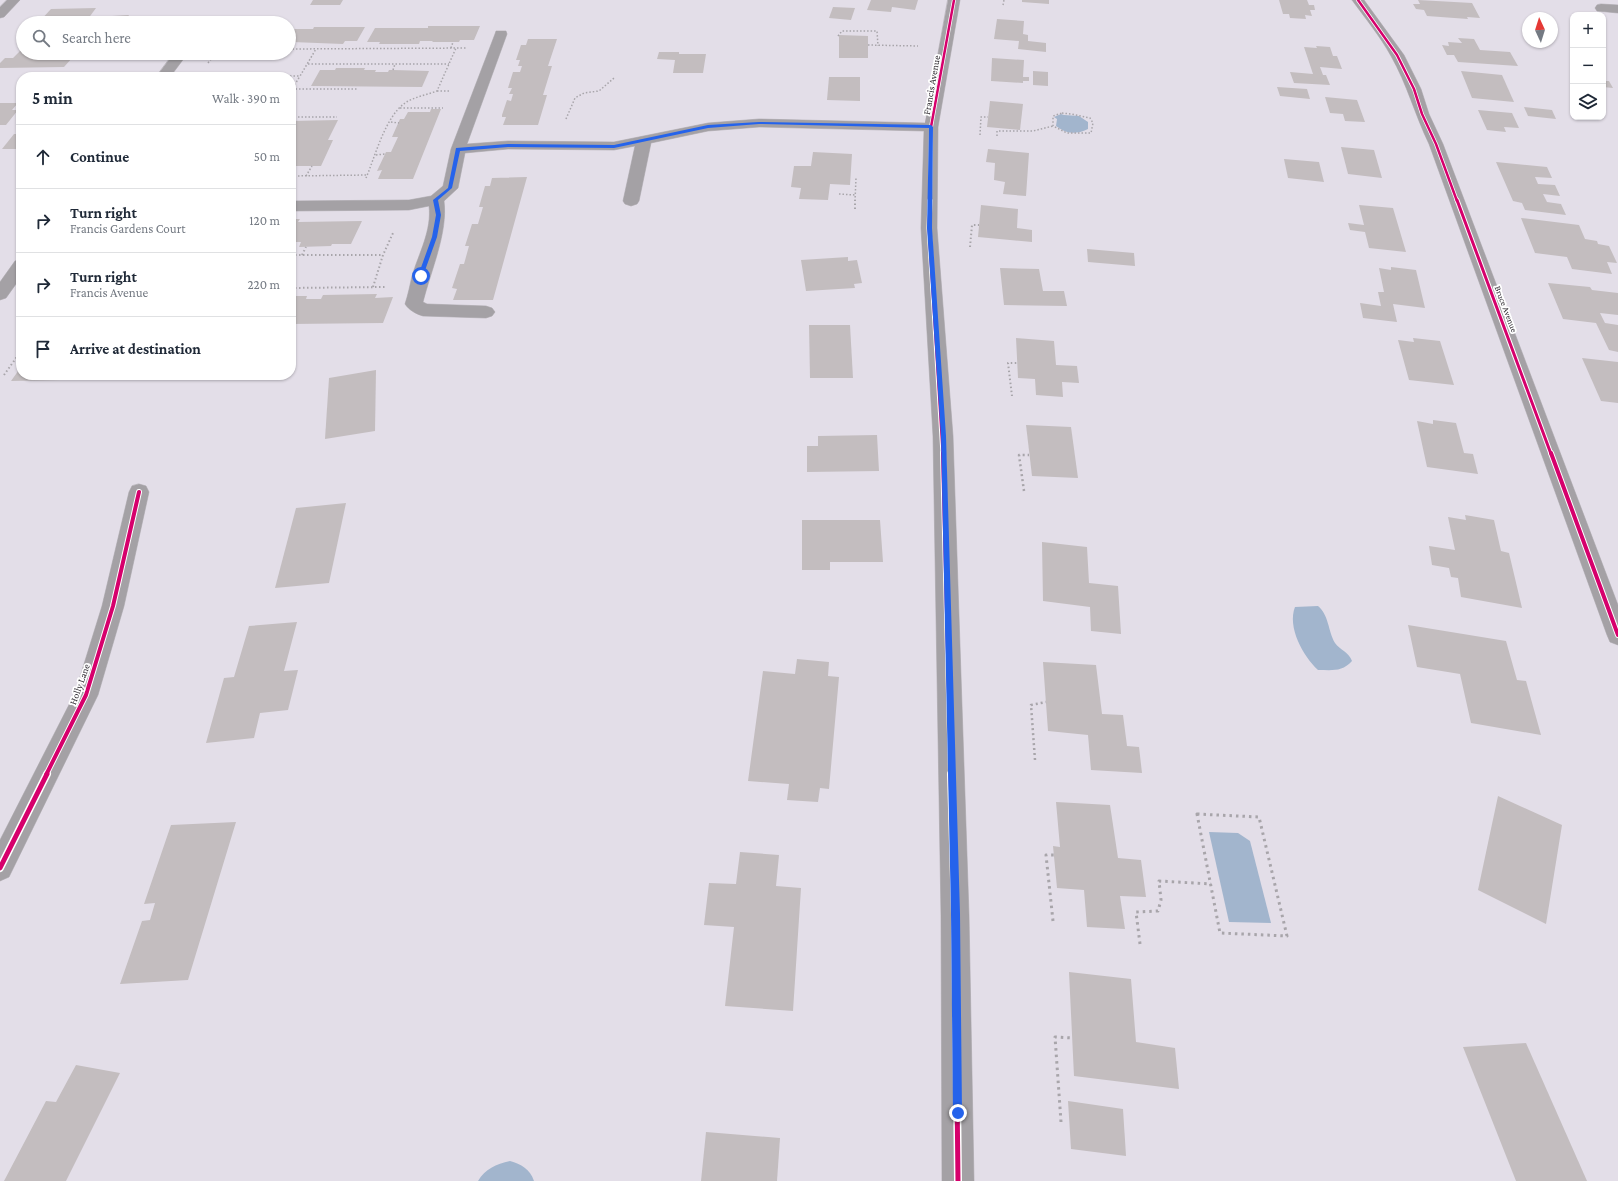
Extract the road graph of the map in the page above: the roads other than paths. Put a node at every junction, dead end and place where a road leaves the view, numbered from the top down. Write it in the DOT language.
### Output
graph roads {
  1 [pos="14,0"];
  2 [pos="954,0"];
  3 [pos="1358,0"];
  4 [pos="1601,8"];
  5 [pos="1618,9"];
  6 [pos="0,14"];
  7 [pos="501,34"];
  8 [pos="176,60"];
  9 [pos="167,72"];
  10 [pos="931,127"];
  11 [pos="644,140"];
  12 [pos="458,149"];
  13 [pos="436,200"];
  14 [pos="631,201"];
  15 [pos="296,206"];
  16 [pos="16,272"];
  17 [pos="0,294"];
  18 [pos="486,312"];
  19 [pos="139,492"];
  20 [pos="1618,635"];
  21 [pos="0,868"];
  22 [pos="958,1181"];
  1 -- 6 [label="street"];
  2 -- 10 [label="street, Francis Avenue"];
  3 -- 20 [label="street, Bruce Avenue"];
  4 -- 5 [label="street"];
  7 -- 12 [label="street"];
  8 -- 9 [label="street"];
  10 -- 11 [label="street"];
  10 -- 22 [label="street, Francis Avenue"];
  11 -- 12 [label="street"];
  11 -- 14 [label="street"];
  12 -- 13 [label="street"];
  13 -- 15 [label="street"];
  13 -- 18 [label="street"];
  16 -- 17 [label="street"];
  19 -- 21 [label="street, Holly Lane"];
}
